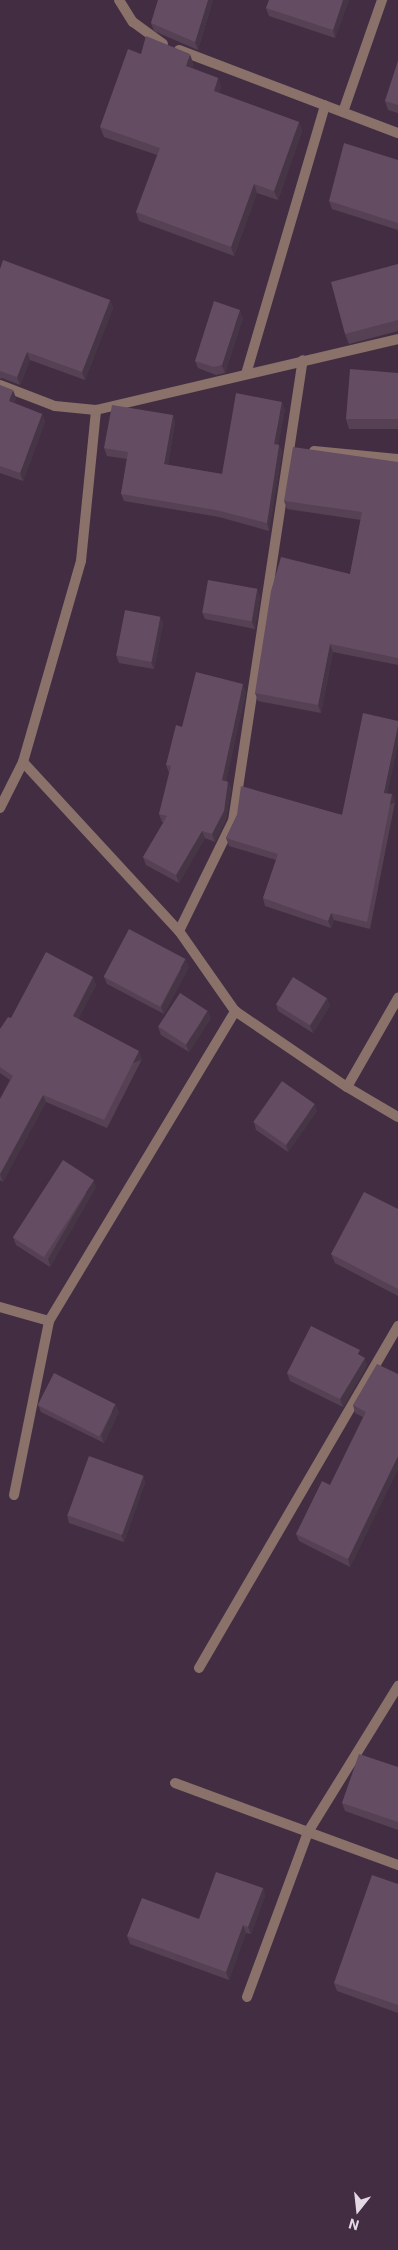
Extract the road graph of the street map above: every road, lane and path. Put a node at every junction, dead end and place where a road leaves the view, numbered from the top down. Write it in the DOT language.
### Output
graph roads {
  1 [pos="119,0"];
  2 [pos="382,0"];
  3 [pos="325,105"];
  4 [pos="343,112"];
  5 [pos="398,133"];
  6 [pos="398,339"];
  7 [pos="303,360"];
  8 [pos="246,374"];
  9 [pos="0,385"];
  10 [pos="96,410"];
  11 [pos="290,448"];
  12 [pos="398,460"];
  13 [pos="23,762"];
  14 [pos="0,808"];
  15 [pos="179,931"];
  16 [pos="398,998"];
  17 [pos="235,1011"];
  18 [pos="347,1087"];
  19 [pos="398,1117"];
  20 [pos="0,1307"];
  21 [pos="49,1321"];
  22 [pos="398,1326"];
  23 [pos="14,1495"];
  24 [pos="199,1668"];
  25 [pos="398,1686"];
  26 [pos="175,1784"];
  27 [pos="308,1832"];
  28 [pos="398,1865"];
  29 [pos="247,1997"];
  1 -- 3 [label="street"];
  2 -- 4 [label="street"];
  3 -- 4 [label="street"];
  3 -- 8 [label="street"];
  4 -- 5 [label="street"];
  6 -- 7 [label="street"];
  7 -- 8 [label="street"];
  7 -- 11 [label="street"];
  8 -- 10 [label="street"];
  9 -- 10 [label="street"];
  10 -- 13 [label="street"];
  11 -- 12 [label="street"];
  11 -- 15 [label="street"];
  13 -- 14 [label="street"];
  13 -- 15 [label="street"];
  15 -- 17 [label="street"];
  16 -- 18 [label="street"];
  17 -- 18 [label="street"];
  17 -- 21 [label="street"];
  18 -- 19 [label="street"];
  20 -- 21 [label="street"];
  21 -- 23 [label="street"];
  22 -- 24 [label="street"];
  25 -- 27 [label="street"];
  26 -- 27 [label="street"];
  27 -- 28 [label="street"];
  27 -- 29 [label="street"];
}
